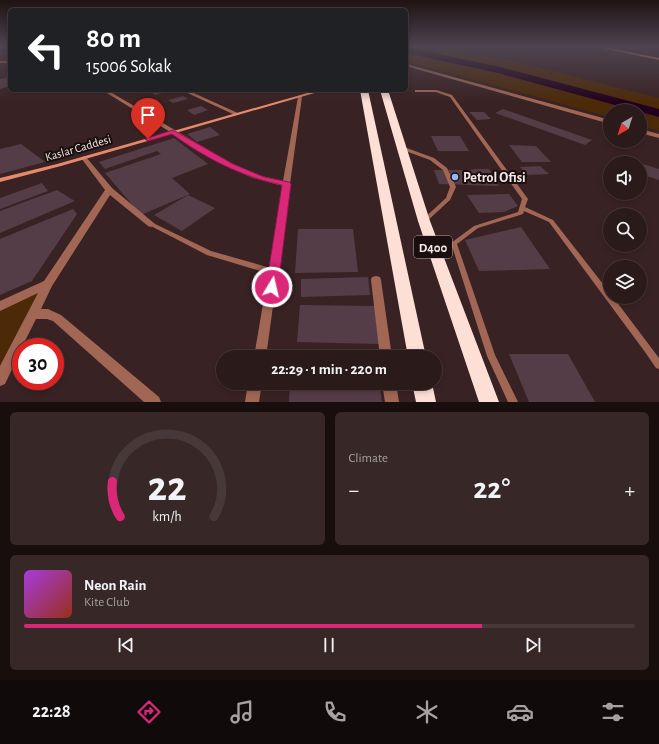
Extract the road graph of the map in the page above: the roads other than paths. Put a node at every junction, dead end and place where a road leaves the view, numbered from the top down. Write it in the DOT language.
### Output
graph roads {
  1 [pos="408,66"];
  2 [pos="416,91"];
  3 [pos="107,92"];
  4 [pos="188,92"];
  5 [pos="316,92"];
  6 [pos="364,92"];
  7 [pos="385,92"];
  8 [pos="300,97"];
  9 [pos="237,114"];
  10 [pos="603,120"];
  11 [pos="173,132"];
  12 [pos="647,132"];
  13 [pos="659,136"];
  14 [pos="402,148"];
  15 [pos="84,158"];
  16 [pos="0,180"];
  17 [pos="286,184"];
  18 [pos="108,190"];
  19 [pos="522,208"];
  20 [pos="424,221"];
  21 [pos="151,224"];
  22 [pos="274,272"];
  23 [pos="376,280"];
  24 [pos="48,284"];
  25 [pos="0,306"];
  26 [pos="33,314"];
  27 [pos="261,350"];
  28 [pos="385,350"];
  29 [pos="416,350"];
  30 [pos="659,365"];
  31 [pos="0,378"];
  32 [pos="255,390"];
  33 [pos="390,390"];
  34 [pos="423,390"];
  35 [pos="154,402"];
  36 [pos="252,402"];
  37 [pos="392,402"];
  38 [pos="426,402"];
  39 [pos="489,402"];
  40 [pos="513,402"];
  1 -- 10 [label="street"];
  2 -- 19 [label="lane"];
  3 -- 11 [label="street"];
  4 -- 9 [label="street"];
  5 -- 8 [label="street, Kaslar Caddesi"];
  6 -- 29 [label="highway, D400"];
  7 -- 14 [label="highway, D400"];
  8 -- 9 [label="street, Kaslar Caddesi"];
  8 -- 17 [label="street"];
  9 -- 11 [label="street, Kaslar Caddesi"];
  11 -- 15 [label="street, Kaslar Caddesi"];
  11 -- 17 [label="street"];
  12 -- 13 [label="street"];
  14 -- 20 [label="highway, D400"];
  14 -- 20 [label="lane"];
  15 -- 16 [label="street, Kaslar Caddesi"];
  15 -- 18 [label="street"];
  17 -- 22 [label="street"];
  18 -- 21 [label="street"];
  18 -- 24 [label="street"];
  19 -- 30 [label="lane"];
  19 -- 40 [label="lane"];
  20 -- 39 [label="highway, D400"];
  21 -- 22 [label="lane"];
  22 -- 27 [label="street"];
  23 -- 28 [label="street"];
  24 -- 25 [label="street"];
  24 -- 26 [label="street"];
  26 -- 31 [label="street"];
  26 -- 35 [label="street"];
  32 -- 36 [label="street"];
  33 -- 37 [label="street"];
  34 -- 38 [label="highway"];
}
